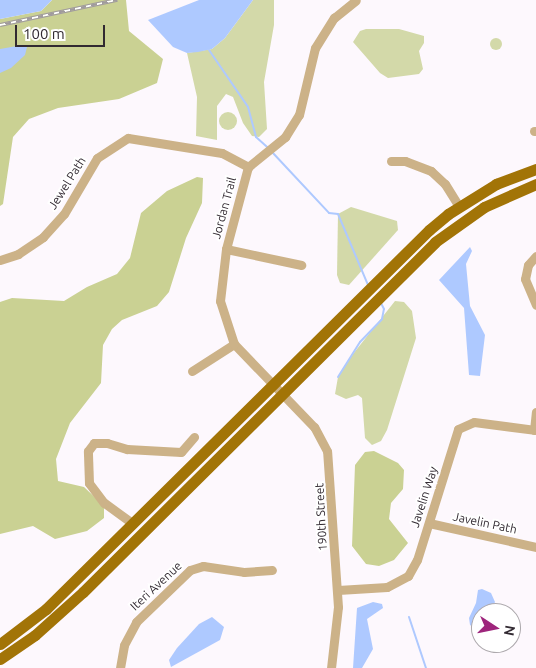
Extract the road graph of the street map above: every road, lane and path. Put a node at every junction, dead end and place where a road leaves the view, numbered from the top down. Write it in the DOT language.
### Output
graph roads {
  1 [pos="356,0"];
  2 [pos="391,161"];
  3 [pos="248,167"];
  4 [pos="536,168"];
  5 [pos="536,184"];
  6 [pos="459,206"];
  7 [pos="226,249"];
  8 [pos="536,256"];
  9 [pos="0,260"];
  10 [pos="301,265"];
  11 [pos="536,305"];
  12 [pos="234,344"];
  13 [pos="192,371"];
  14 [pos="271,385"];
  15 [pos="280,394"];
  16 [pos="536,412"];
  17 [pos="535,430"];
  18 [pos="194,437"];
  19 [pos="132,523"];
  20 [pos="429,523"];
  21 [pos="536,547"];
  22 [pos="272,570"];
  23 [pos="338,590"];
  24 [pos="0,644"];
  25 [pos="0,659"];
  26 [pos="120,668"];
  27 [pos="331,668"];
  1 -- 3 [label="street, Jordan Trail"];
  2 -- 6 [label="street"];
  3 -- 7 [label="street, Jordan Trail"];
  3 -- 9 [label="street, Jewel Path"];
  4 -- 6 [label="main road"];
  5 -- 15 [label="main road"];
  6 -- 14 [label="main road"];
  7 -- 10 [label="street"];
  7 -- 12 [label="street, Jordan Trail"];
  8 -- 11 [label="street"];
  12 -- 13 [label="street"];
  12 -- 14 [label="street, Jordan Trail"];
  14 -- 15 [label="street, 190th Street"];
  14 -- 19 [label="main road"];
  15 -- 23 [label="street, 190th Street"];
  15 -- 25 [label="main road"];
  16 -- 17 [label="street"];
  17 -- 20 [label="street, Javelin Way"];
  18 -- 19 [label="street"];
  19 -- 24 [label="main road"];
  20 -- 21 [label="street, Javelin Path"];
  20 -- 23 [label="street, Javelin Way"];
  22 -- 26 [label="street, Iteri Avenue"];
  23 -- 27 [label="street, 190th Street"];
}
